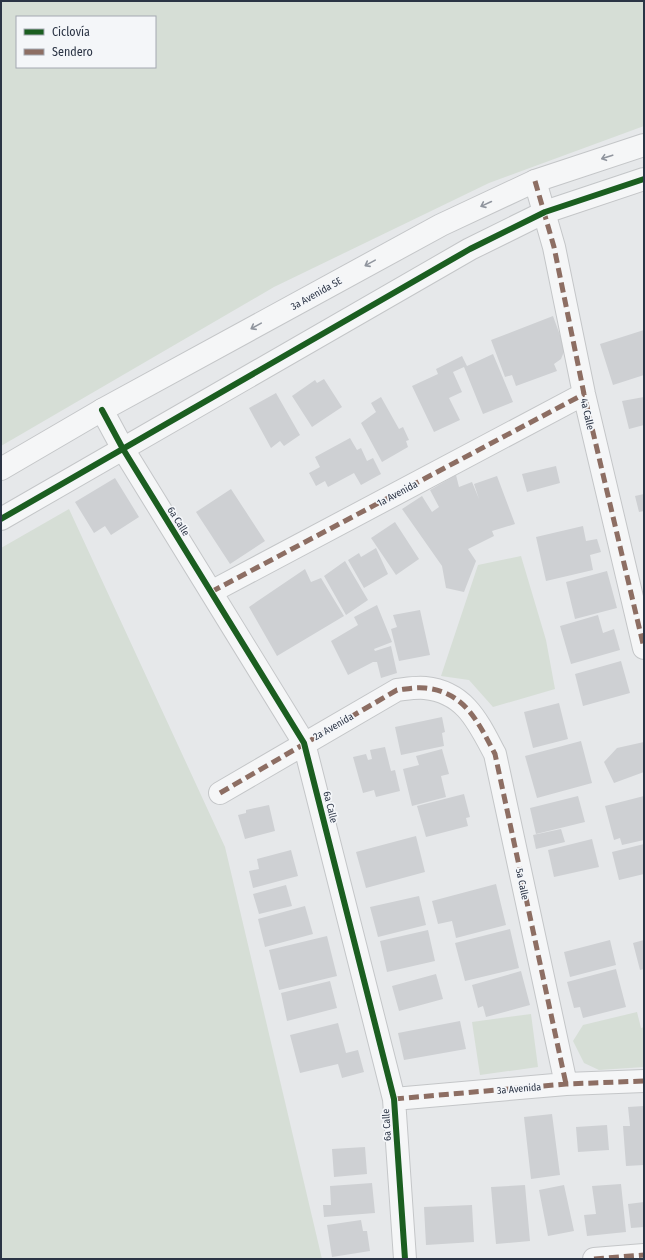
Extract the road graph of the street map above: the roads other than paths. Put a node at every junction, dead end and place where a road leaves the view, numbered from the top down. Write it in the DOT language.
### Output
graph roads {
  1 [pos="644,145"];
  2 [pos="644,179"];
  3 [pos="535,181"];
  4 [pos="545,212"];
  5 [pos="584,394"];
  6 [pos="102,410"];
  7 [pos="123,449"];
  8 [pos="1,469"];
  9 [pos="1,519"];
  10 [pos="211,592"];
  11 [pos="644,648"];
  12 [pos="454,696"];
  13 [pos="304,743"];
  14 [pos="220,793"];
  15 [pos="644,1081"];
  16 [pos="566,1084"];
  17 [pos="394,1099"];
  18 [pos="644,1255"];
  19 [pos="405,1259"];
  20 [pos="594,1259"];
  1 -- 3 [label="street, 3a Avenida SE, one-way"];
  2 -- 4 [label="street"];
  3 -- 4 [label="street, 4a Calle"];
  3 -- 6 [label="street, 3a Avenida SE, one-way"];
  4 -- 5 [label="street, 4a Calle"];
  4 -- 7 [label="street"];
  5 -- 10 [label="street, 1a Avenida"];
  5 -- 11 [label="street, 4a Calle"];
  6 -- 7 [label="street, 6a Calle"];
  6 -- 8 [label="street, 3a Avenida SE"];
  7 -- 9 [label="street"];
  7 -- 10 [label="street, 6a Calle"];
  10 -- 13 [label="street, 6a Calle"];
  12 -- 13 [label="street, 2a Avenida"];
  12 -- 16 [label="street, 5a Calle"];
  13 -- 14 [label="street, 2a Avenida"];
  13 -- 17 [label="street, 6a Calle"];
  15 -- 16 [label="street, 3a Avenida"];
  16 -- 17 [label="street, 3a Avenida"];
  17 -- 19 [label="street, 6a Calle"];
  18 -- 20 [label="street"];
}
